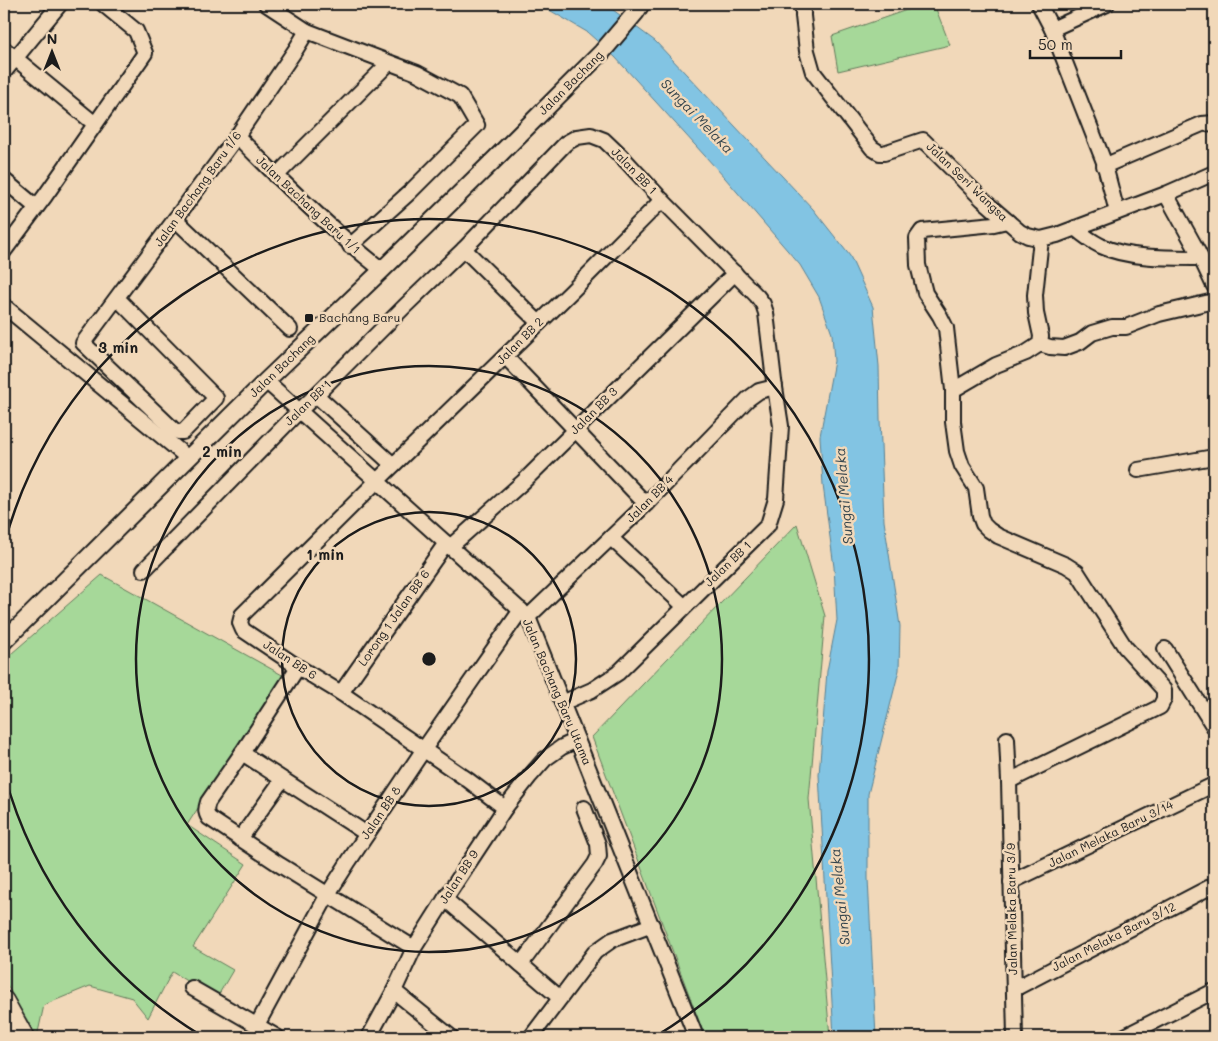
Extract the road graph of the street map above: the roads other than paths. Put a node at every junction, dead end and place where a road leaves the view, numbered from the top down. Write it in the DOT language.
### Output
graph roads {
  1 [pos="60,4"];
  2 [pos="103,4"];
  3 [pos="266,4"];
  4 [pos="803,4"];
  5 [pos="1039,4"];
  6 [pos="1107,4"];
  7 [pos="639,8"];
  8 [pos="1052,29"];
  9 [pos="307,31"];
  10 [pos="4,49"];
  11 [pos="15,59"];
  12 [pos="389,63"];
  13 [pos="4,72"];
  14 [pos="1214,123"];
  15 [pos="95,124"];
  16 [pos="236,136"];
  17 [pos="1104,166"];
  18 [pos="1214,173"];
  19 [pos="276,176"];
  20 [pos="4,180"];
  21 [pos="1166,194"];
  22 [pos="662,200"];
  23 [pos="36,207"];
  24 [pos="1117,212"];
  25 [pos="175,219"];
  26 [pos="1007,221"];
  27 [pos="1075,228"];
  28 [pos="1042,239"];
  29 [pos="350,246"];
  30 [pos="464,249"];
  31 [pos="4,251"];
  32 [pos="1201,258"];
  33 [pos="382,270"];
  34 [pos="735,273"];
  35 [pos="1214,286"];
  36 [pos="116,298"];
  37 [pos="1214,301"];
  38 [pos="4,306"];
  39 [pos="539,323"];
  40 [pos="290,329"];
  41 [pos="1040,344"];
  42 [pos="505,356"];
  43 [pos="266,381"];
  44 [pos="775,387"];
  45 [pos="953,390"];
  46 [pos="316,396"];
  47 [pos="299,411"];
  48 [pos="575,430"];
  49 [pos="188,458"];
  50 [pos="1214,458"];
  51 [pos="393,465"];
  52 [pos="1138,470"];
  53 [pos="377,481"];
  54 [pos="646,504"];
  55 [pos="611,538"];
  56 [pos="448,545"];
  57 [pos="144,570"];
  58 [pos="684,606"];
  59 [pos="524,614"];
  60 [pos="4,641"];
  61 [pos="1165,649"];
  62 [pos="298,667"];
  63 [pos="341,693"];
  64 [pos="562,703"];
  65 [pos="1214,727"];
  66 [pos="577,740"];
  67 [pos="1007,740"];
  68 [pos="424,749"];
  69 [pos="242,754"];
  70 [pos="282,780"];
  71 [pos="1010,781"];
  72 [pos="1212,788"];
  73 [pos="506,808"];
  74 [pos="584,808"];
  75 [pos="367,834"];
  76 [pos="240,839"];
  77 [pos="1011,882"];
  78 [pos="1214,885"];
  79 [pos="328,894"];
  80 [pos="445,899"];
  81 [pos="652,925"];
  82 [pos="414,948"];
  83 [pos="520,964"];
  84 [pos="192,988"];
  85 [pos="1014,988"];
  86 [pos="394,991"];
  87 [pos="1214,991"];
  88 [pos="560,998"];
  89 [pos="4,1001"];
  90 [pos="257,1025"];
  91 [pos="24,1037"];
  92 [pos="277,1037"];
  93 [pos="369,1037"];
  94 [pos="451,1037"];
  95 [pos="531,1037"];
  96 [pos="696,1037"];
  97 [pos="1015,1037"];
  98 [pos="1124,1037"];
  1 -- 11 [label="street"];
  2 -- 15 [label="street"];
  3 -- 9 [label="street"];
  4 -- 26 [label="street, Jalan Seri Wangsa"];
  5 -- 8 [label="street"];
  6 -- 8 [label="street"];
  7 -- 33 [label="street, Jalan Bachang"];
  8 -- 17 [label="street"];
  9 -- 12 [label="street"];
  9 -- 16 [label="street, Jalan Bachang Baru 1/6"];
  10 -- 11 [label="street"];
  11 -- 13 [label="street"];
  11 -- 15 [label="street"];
  12 -- 19 [label="street"];
  12 -- 29 [label="street"];
  14 -- 17 [label="street"];
  15 -- 23 [label="street"];
  16 -- 19 [label="street, Jalan Bachang Baru 1/1"];
  16 -- 25 [label="street, Jalan Bachang Baru 1/6"];
  17 -- 24 [label="street"];
  18 -- 21 [label="street"];
  19 -- 29 [label="street, Jalan Bachang Baru 1/1"];
  20 -- 23 [label="street"];
  21 -- 24 [label="street"];
  21 -- 32 [label="street"];
  22 -- 30 [label="street, Jalan BB 1"];
  22 -- 34 [label="street, Jalan BB 1"];
  22 -- 39 [label="street, Jalan BB 2"];
  23 -- 31 [label="street"];
  24 -- 27 [label="street"];
  25 -- 36 [label="street, Jalan Bachang Baru 1/6"];
  25 -- 40 [label="street"];
  26 -- 28 [label="street, Jalan Seri Wangsa"];
  26 -- 45 [label="street"];
  27 -- 28 [label="street"];
  27 -- 32 [label="street"];
  28 -- 41 [label="street"];
  29 -- 33 [label="street, Jalan Bachang Baru 1/1"];
  30 -- 39 [label="street"];
  30 -- 46 [label="street, Jalan BB 1"];
  32 -- 35 [label="street"];
  33 -- 43 [label="street, Jalan Bachang"];
  34 -- 44 [label="street, Jalan BB 1"];
  34 -- 48 [label="street, Jalan BB 3"];
  36 -- 36 [label="street, Jalan Bachang Baru 1/6"];
  37 -- 41 [label="street"];
  38 -- 49 [label="street"];
  39 -- 42 [label="street, Jalan BB 2"];
  41 -- 45 [label="street"];
  42 -- 48 [label="street"];
  42 -- 51 [label="street, Jalan BB 2"];
  43 -- 47 [label="street, Jalan Bachang Baru Utama"];
  43 -- 49 [label="street, Jalan Bachang"];
  44 -- 54 [label="street, Jalan BB 4"];
  44 -- 58 [label="street, Jalan BB 1"];
  45 -- 71 [label="street"];
  46 -- 47 [label="street, Jalan BB 1"];
  46 -- 51 [label="street"];
  47 -- 53 [label="street, Jalan Bachang Baru Utama"];
  47 -- 57 [label="street, Jalan BB 1"];
  48 -- 54 [label="street"];
  48 -- 56 [label="street, Jalan BB 3"];
  49 -- 60 [label="street, Jalan Bachang"];
  50 -- 52 [label="street"];
  51 -- 53 [label="street, Jalan BB 2"];
  53 -- 56 [label="street, Jalan Bachang Baru Utama"];
  53 -- 62 [label="street, Jalan BB 6"];
  54 -- 55 [label="street, Jalan BB 4"];
  55 -- 58 [label="street"];
  55 -- 59 [label="street, Jalan BB 4"];
  56 -- 59 [label="street, Jalan Bachang Baru Utama"];
  56 -- 63 [label="street, Lorong 1 Jalan BB 6"];
  58 -- 64 [label="street, Jalan BB 1"];
  59 -- 64 [label="street, Jalan Bachang Baru Utama"];
  59 -- 68 [label="street, Jalan BB 8"];
  61 -- 65 [label="street"];
  62 -- 63 [label="street, Jalan BB 6"];
  62 -- 69 [label="street"];
  63 -- 68 [label="street, Jalan BB 6"];
  64 -- 66 [label="street, Jalan Bachang Baru Utama"];
  66 -- 73 [label="street, Jalan BB 9"];
  66 -- 81 [label="street, Jalan Bachang Baru Utama"];
  67 -- 71 [label="street, Jalan Melaka Baru 3/9"];
  68 -- 73 [label="street, Jalan BB 6"];
  68 -- 75 [label="street, Jalan BB 8"];
  69 -- 70 [label="street"];
  69 -- 76 [label="street"];
  70 -- 75 [label="street"];
  70 -- 76 [label="street"];
  71 -- 77 [label="street, Jalan Melaka Baru 3/9"];
  72 -- 77 [label="street, Jalan Melaka Baru 3/14"];
  73 -- 80 [label="street, Jalan BB 9"];
  74 -- 83 [label="street"];
  75 -- 79 [label="street, Jalan BB 8"];
  76 -- 79 [label="street"];
  77 -- 85 [label="street, Jalan Melaka Baru 3/9"];
  78 -- 85 [label="street, Jalan Melaka Baru 3/12"];
  79 -- 82 [label="street"];
  79 -- 90 [label="street, Jalan BB 8"];
  80 -- 82 [label="street, Jalan BB 9"];
  80 -- 83 [label="street"];
  81 -- 88 [label="street"];
  81 -- 96 [label="street, Jalan Bachang Baru Utama"];
  82 -- 86 [label="street, Jalan BB 9"];
  83 -- 88 [label="street"];
  84 -- 90 [label="street"];
  85 -- 97 [label="street, Jalan Melaka Baru 3/9"];
  86 -- 93 [label="street, Jalan BB 9"];
  86 -- 94 [label="street"];
  87 -- 98 [label="street"];
  88 -- 95 [label="street"];
  89 -- 91 [label="main road"];
  90 -- 92 [label="street"];
}
